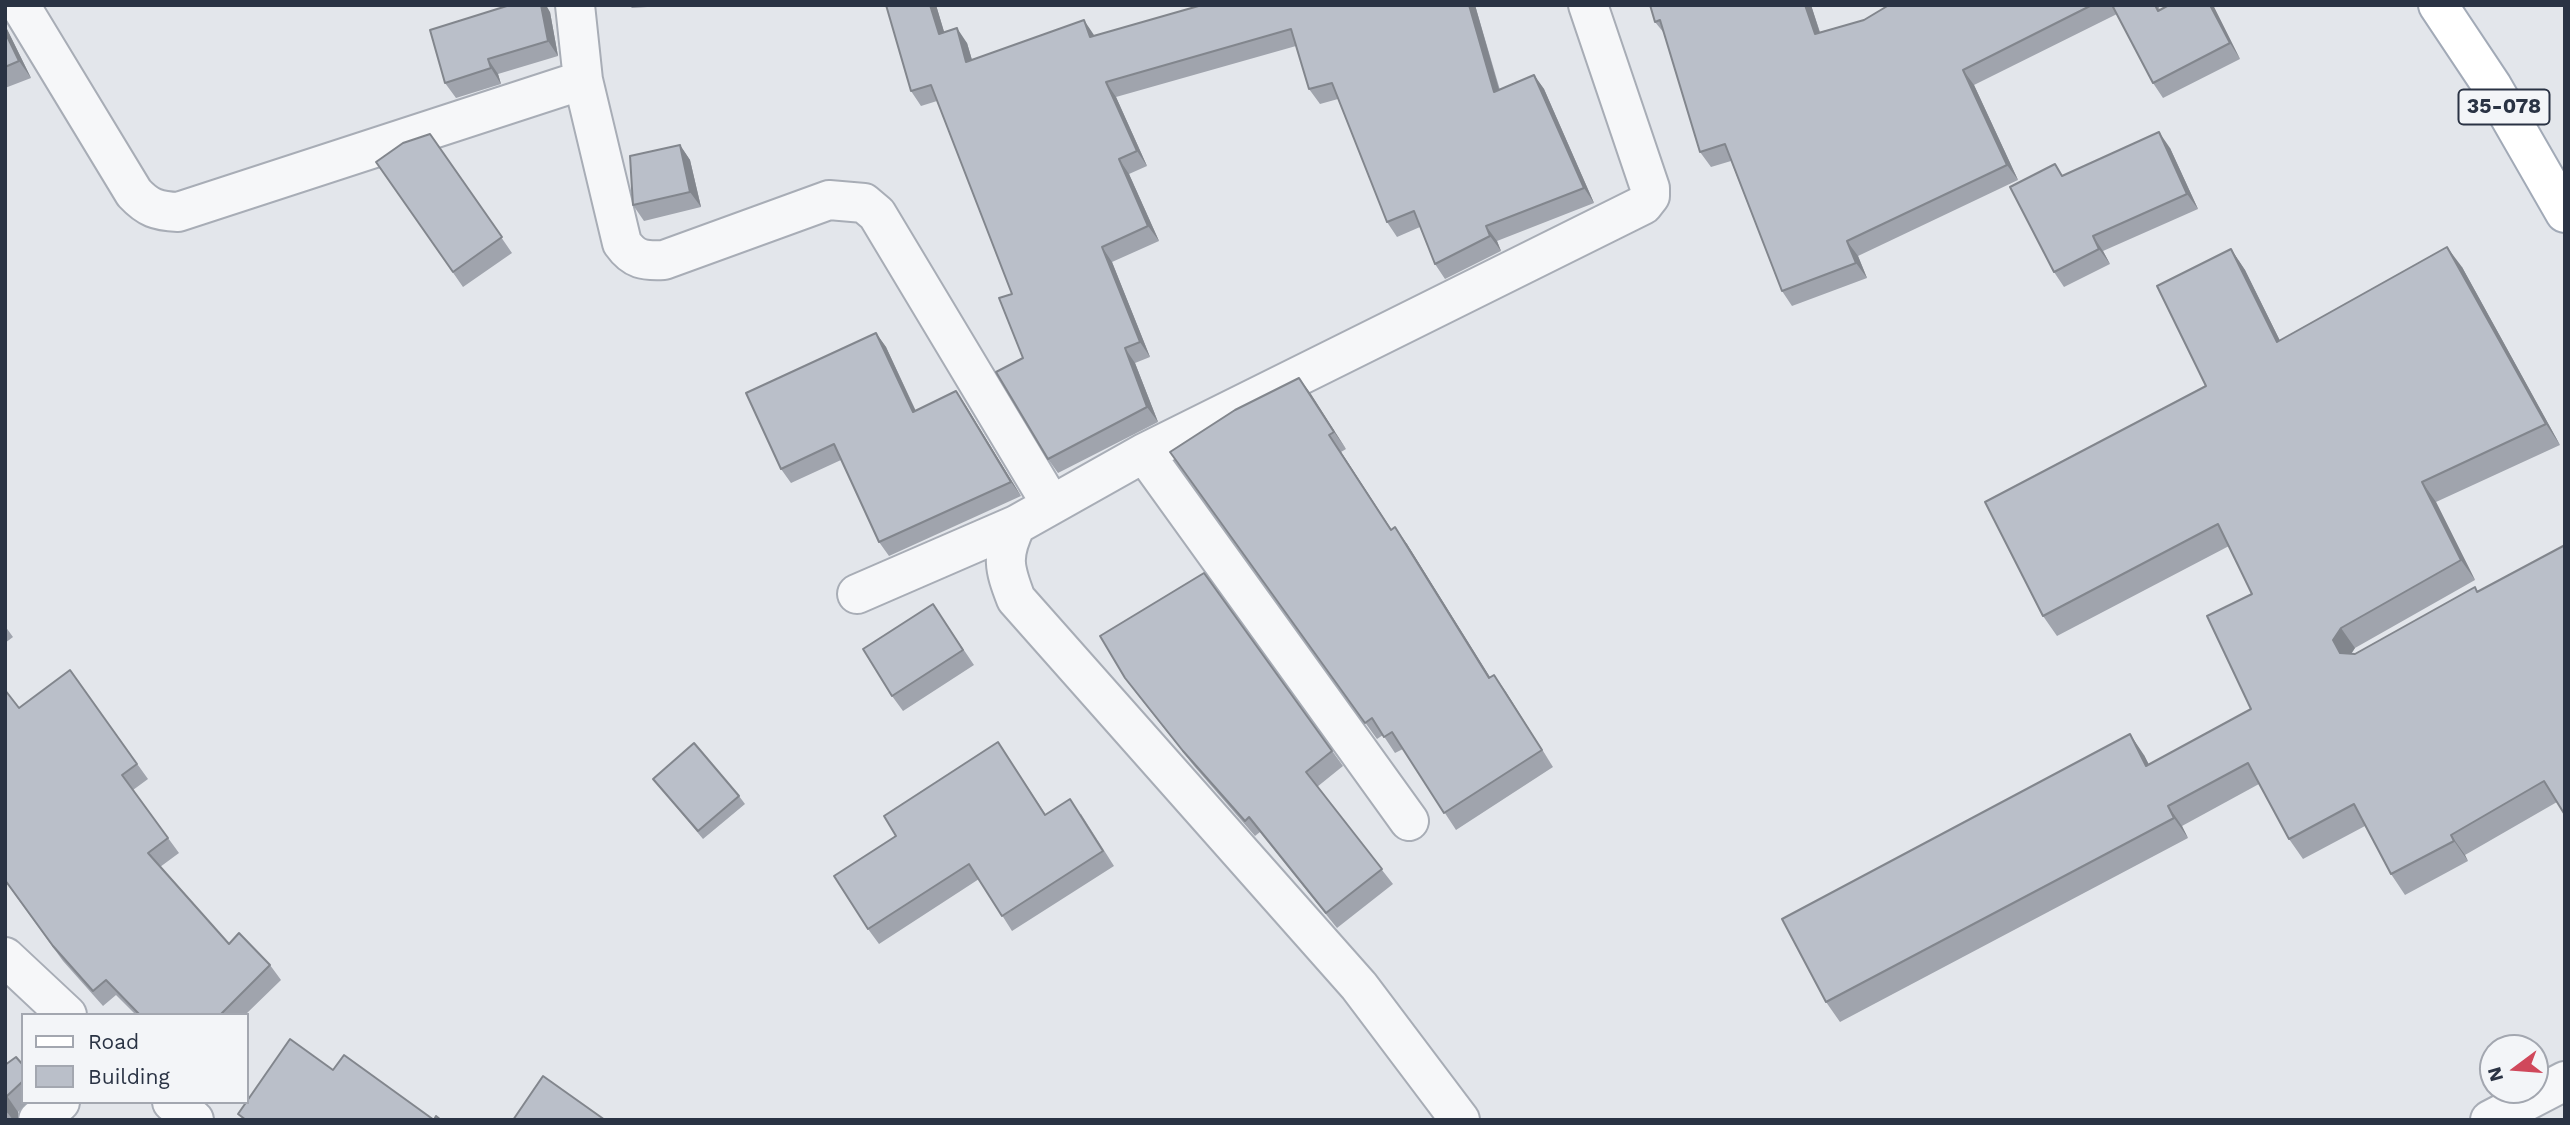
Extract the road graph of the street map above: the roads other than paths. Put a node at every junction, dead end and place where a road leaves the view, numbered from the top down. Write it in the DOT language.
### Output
graph roads {
  1 [pos="20,5"];
  2 [pos="575,5"];
  3 [pos="1588,5"];
  4 [pos="2438,5"];
  5 [pos="583,80"];
  6 [pos="2565,213"];
  7 [pos="1144,453"];
  8 [pos="1051,504"];
  9 [pos="1016,525"];
  10 [pos="857,594"];
  11 [pos="1409,821"];
  12 [pos="5,957"];
  13 [pos="65,1013"];
  14 [pos="2565,1080"];
  15 [pos="58,1104"];
  16 [pos="174,1104"];
  17 [pos="38,1120"];
  18 [pos="194,1120"];
  19 [pos="1460,1120"];
  20 [pos="2490,1120"];
  1 -- 5 [label="street"];
  2 -- 5 [label="street"];
  3 -- 7 [label="street"];
  4 -- 6 [label="main road, 35-078"];
  5 -- 8 [label="street"];
  7 -- 8 [label="street"];
  7 -- 11 [label="street"];
  8 -- 9 [label="street"];
  9 -- 10 [label="street"];
  9 -- 19 [label="street"];
  12 -- 13 [label="street"];
  14 -- 20 [label="street"];
  15 -- 17 [label="street"];
  16 -- 18 [label="street"];
}
